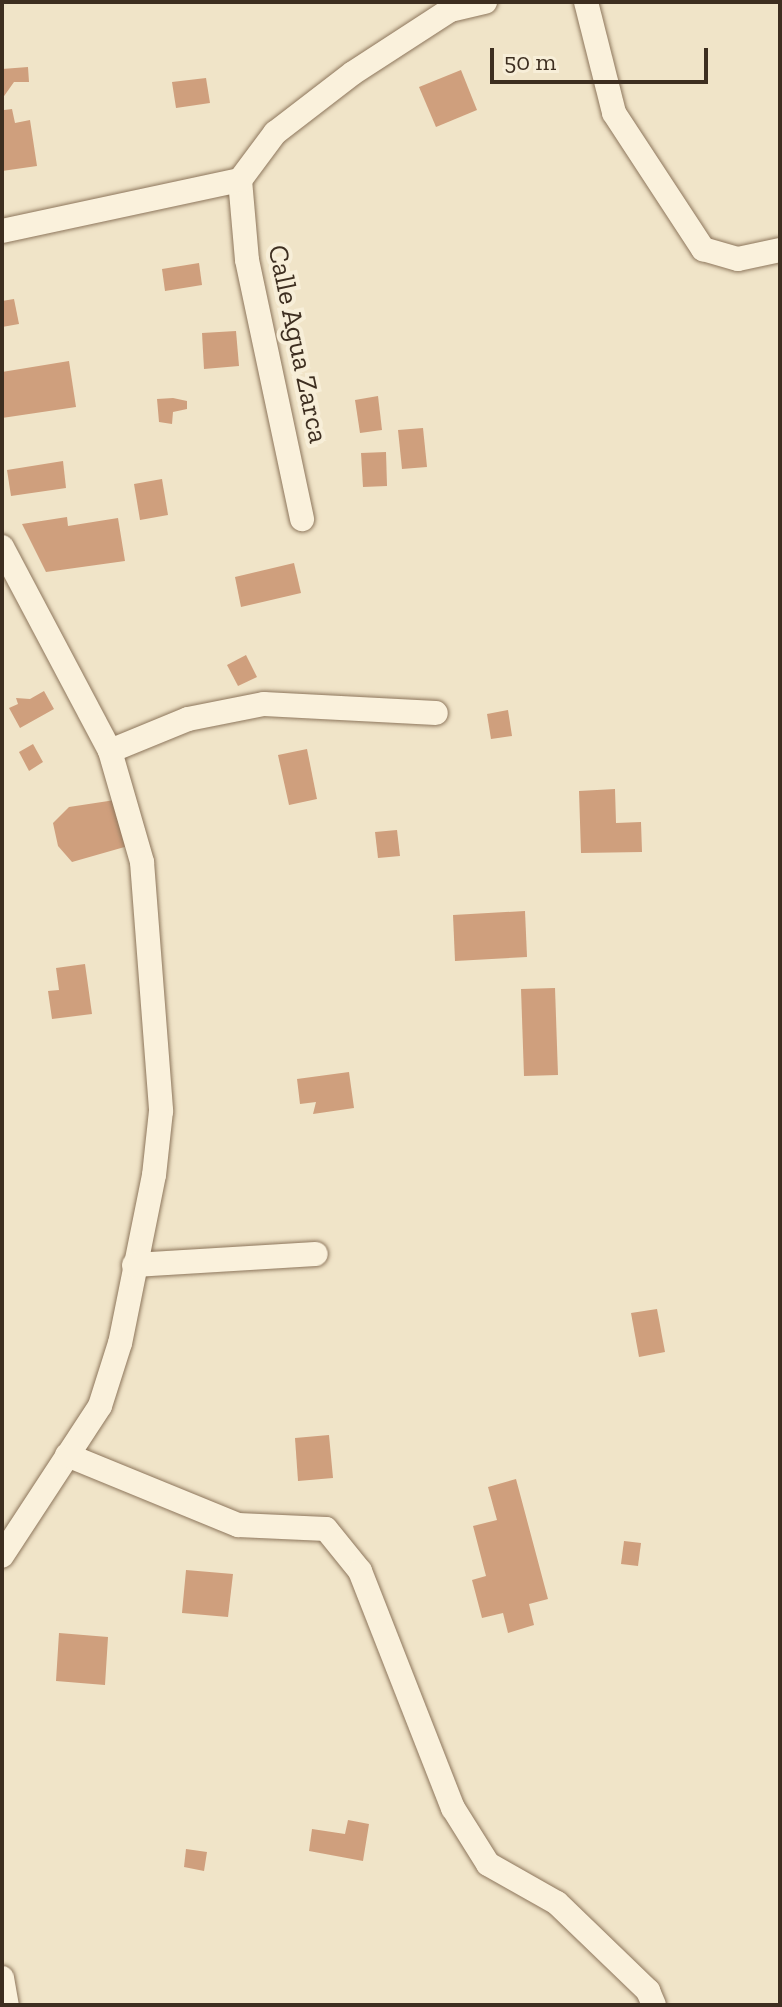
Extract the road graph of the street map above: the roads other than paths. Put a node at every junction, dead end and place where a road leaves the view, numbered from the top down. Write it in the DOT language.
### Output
graph roads {
  1 [pos="485,2"];
  2 [pos="586,2"];
  3 [pos="449,6"];
  4 [pos="240,180"];
  5 [pos="2,231"];
  6 [pos="780,250"];
  7 [pos="302,519"];
  8 [pos="4,555"];
  9 [pos="436,713"];
  10 [pos="110,751"];
  11 [pos="316,1254"];
  12 [pos="134,1265"];
  13 [pos="67,1455"];
  14 [pos="2,1556"];
  15 [pos="2,1978"];
  16 [pos="7,2005"];
  17 [pos="654,2005"];
  1 -- 3 [label="street"];
  2 -- 6 [label="street"];
  3 -- 4 [label="street"];
  4 -- 5 [label="street"];
  4 -- 7 [label="street, Calle Agua Zarca"];
  8 -- 10 [label="street"];
  9 -- 10 [label="street"];
  10 -- 12 [label="street"];
  11 -- 12 [label="street"];
  12 -- 13 [label="street"];
  13 -- 14 [label="street"];
  13 -- 17 [label="street"];
  15 -- 16 [label="street"];
}
